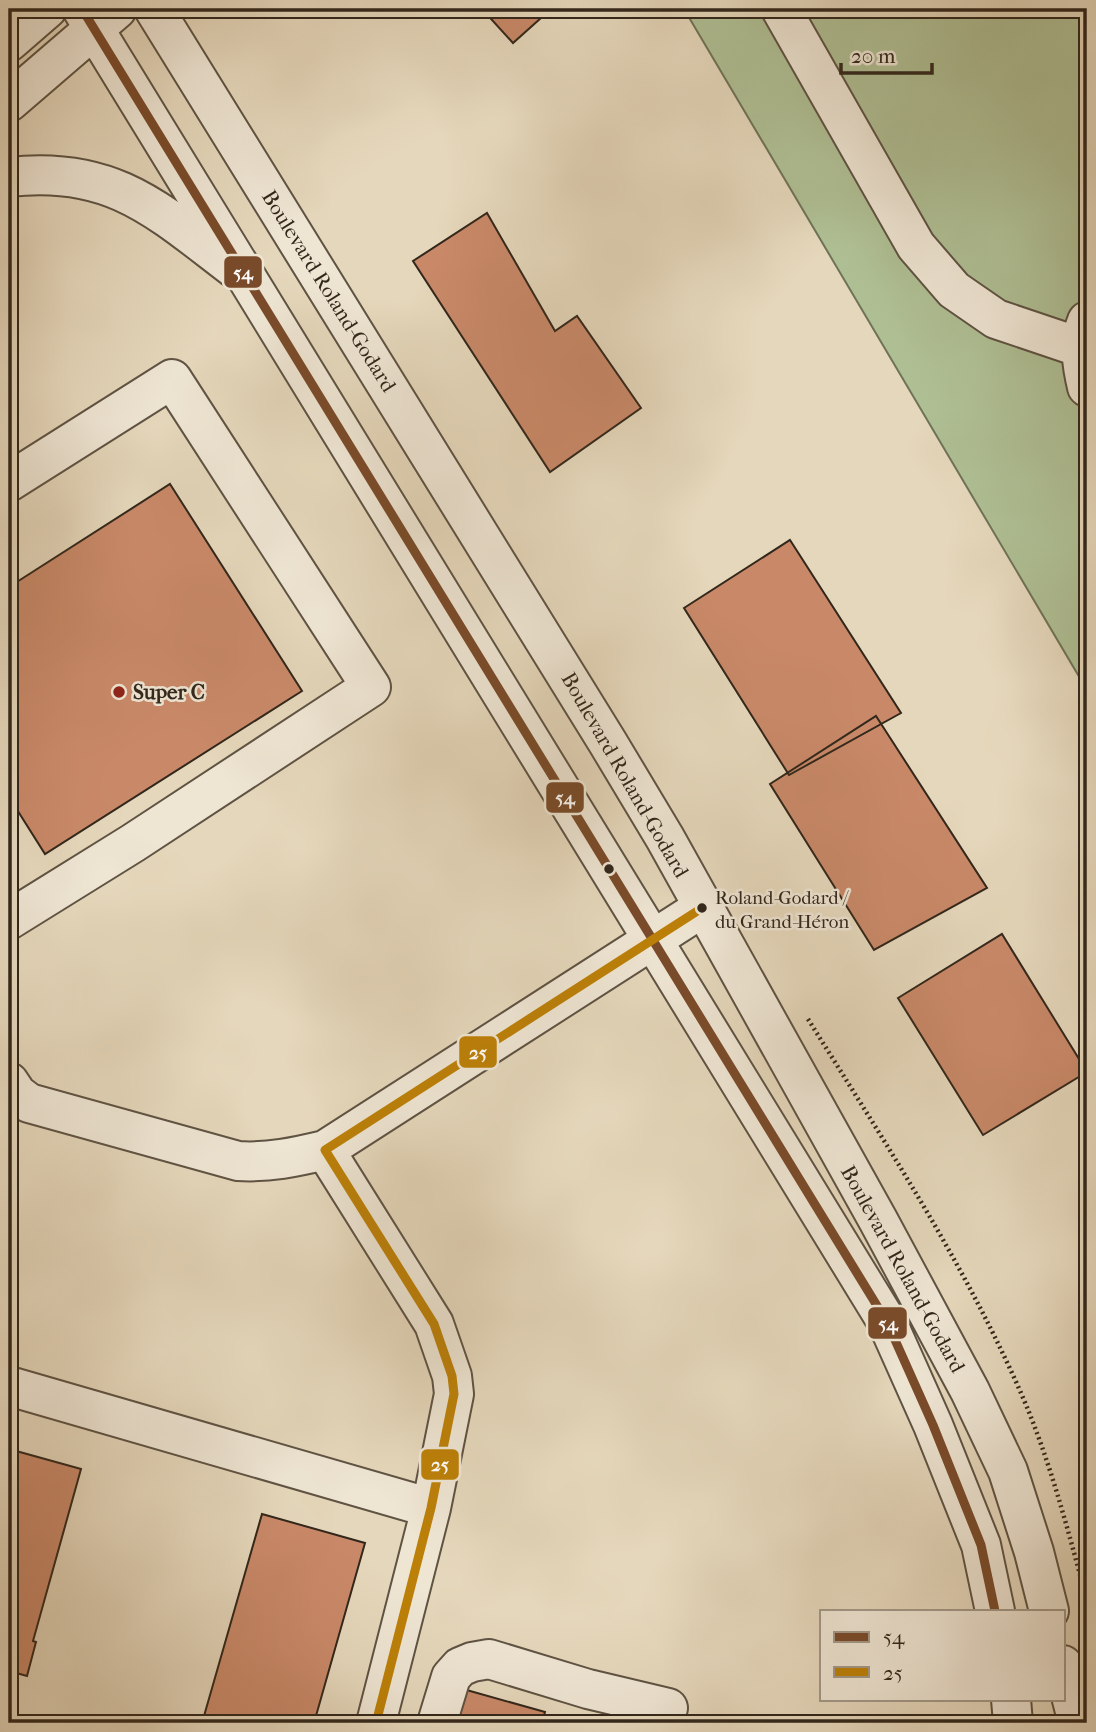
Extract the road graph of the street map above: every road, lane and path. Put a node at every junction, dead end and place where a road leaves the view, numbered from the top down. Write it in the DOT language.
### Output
graph roads {
  1 [pos="47,9"];
  2 [pos="154,9"];
  3 [pos="781,9"];
  4 [pos="98,15"];
  5 [pos="9,41"];
  6 [pos="9,102"];
  7 [pos="9,177"];
  8 [pos="250,280"];
  9 [pos="1085,334"];
  10 [pos="1087,387"];
  11 [pos="9,482"];
  12 [pos="702,908"];
  13 [pos="9,920"];
  14 [pos="653,939"];
  15 [pos="804,1011"];
  16 [pos="9,1082"];
  17 [pos="325,1150"];
  18 [pos="9,1386"];
  19 [pos="431,1508"];
  20 [pos="1087,1601"];
  21 [pos="995,1610"];
  22 [pos="1049,1610"];
  23 [pos="1064,1669"];
  24 [pos="1011,1700"];
  25 [pos="668,1708"];
  26 [pos="376,1723"];
  27 [pos="437,1723"];
  28 [pos="1013,1723"];
  29 [pos="1077,1723"];
  1 -- 5 [label="street"];
  2 -- 12 [label="street, Boulevard Roland-Godard"];
  3 -- 9 [label="street"];
  4 -- 6 [label="street"];
  4 -- 8 [label="street, Boulevard Roland-Godard"];
  7 -- 8 [label="street"];
  8 -- 14 [label="street, Boulevard Roland-Godard"];
  9 -- 10 [label="street"];
  11 -- 13 [label="street"];
  12 -- 14 [label="street"];
  12 -- 22 [label="street, Boulevard Roland-Godard"];
  14 -- 17 [label="street"];
  14 -- 21 [label="street, Boulevard Roland-Godard"];
  15 -- 20 [label="path"];
  16 -- 17 [label="street"];
  17 -- 19 [label="street"];
  18 -- 19 [label="street"];
  19 -- 26 [label="street"];
  23 -- 29 [label="street"];
  24 -- 28 [label="street"];
  25 -- 27 [label="street"];
}
